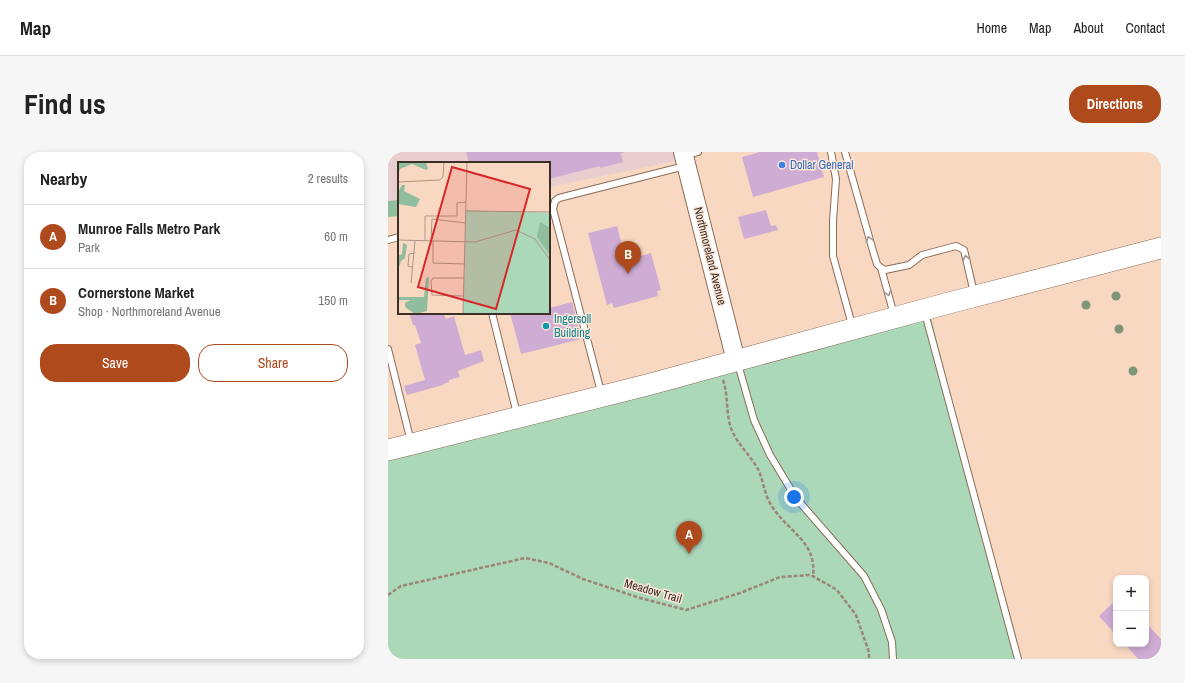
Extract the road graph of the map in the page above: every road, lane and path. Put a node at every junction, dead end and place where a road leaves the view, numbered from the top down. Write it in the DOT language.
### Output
graph roads {
  1 [pos="831,152"];
  2 [pos="845,152"];
  3 [pos="688,156"];
  4 [pos="398,237"];
  5 [pos="388,240"];
  6 [pos="1161,248"];
  7 [pos="881,268"];
  8 [pos="975,296"];
  9 [pos="924,310"];
  10 [pos="492,314"];
  11 [pos="895,318"];
  12 [pos="853,329"];
  13 [pos="388,349"];
  14 [pos="727,364"];
  15 [pos="602,396"];
  16 [pos="518,417"];
  17 [pos="412,443"];
  18 [pos="388,450"];
  19 [pos="813,576"];
  20 [pos="388,595"];
  21 [pos="869,659"];
  22 [pos="893,659"];
  23 [pos="1018,659"];
  1 -- 12 [label="lane"];
  7 -- 2 [label="lane, one-way"];
  3 -- 14 [label="street, Northmoreland Avenue"];
  3 -- 15 [label="lane"];
  4 -- 5 [label="lane"];
  6 -- 8 [label="main road"];
  8 -- 7 [label="lane, one-way"];
  7 -- 11 [label="lane, one-way"];
  8 -- 9 [label="main road"];
  9 -- 11 [label="main road"];
  9 -- 23 [label="lane"];
  10 -- 16 [label="lane"];
  11 -- 12 [label="main road"];
  12 -- 14 [label="main road"];
  13 -- 17 [label="lane"];
  14 -- 15 [label="main road"];
  14 -- 19 [label="path"];
  14 -- 22 [label="lane"];
  15 -- 16 [label="main road"];
  16 -- 17 [label="main road"];
  17 -- 18 [label="main road"];
  19 -- 20 [label="path, Meadow Trail"];
  19 -- 21 [label="path"];
}
